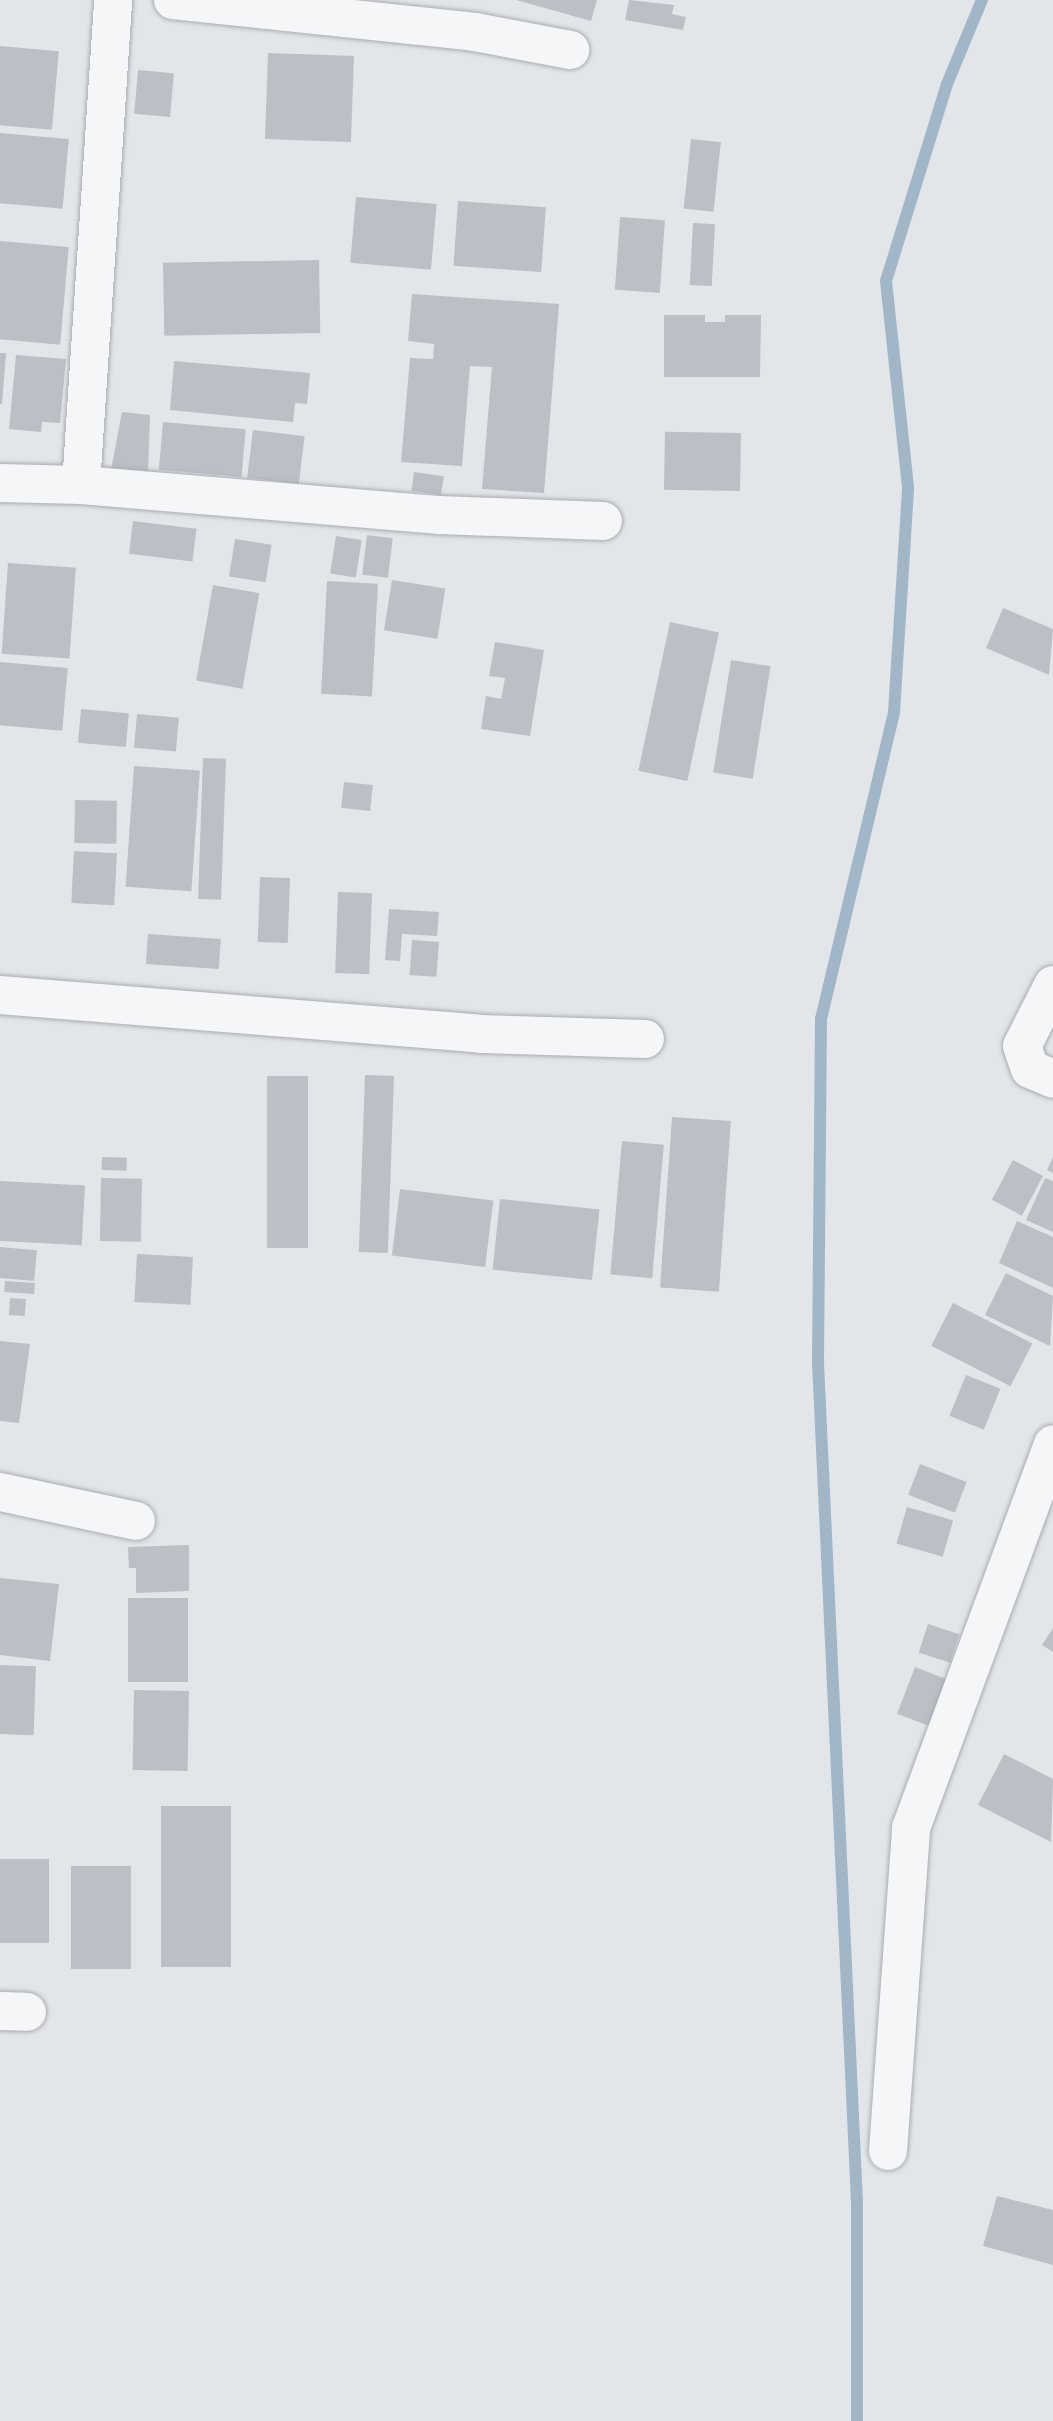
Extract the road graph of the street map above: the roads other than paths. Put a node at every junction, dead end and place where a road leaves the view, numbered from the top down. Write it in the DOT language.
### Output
graph roads {
  1 [pos="113,0"];
  2 [pos="173,0"];
  3 [pos="570,50"];
  4 [pos="0,483"];
  5 [pos="81,485"];
  6 [pos="603,521"];
  7 [pos="1053,985"];
  8 [pos="0,995"];
  9 [pos="645,1039"];
  10 [pos="1053,1079"];
  11 [pos="1053,1444"];
  12 [pos="0,1492"];
  13 [pos="136,1521"];
  14 [pos="888,2151"];
  1 -- 5 [label="street"];
  2 -- 3 [label="street"];
  4 -- 5 [label="street"];
  5 -- 6 [label="street"];
  7 -- 10 [label="street"];
  8 -- 9 [label="street"];
  11 -- 14 [label="street"];
  12 -- 13 [label="street"];
}
